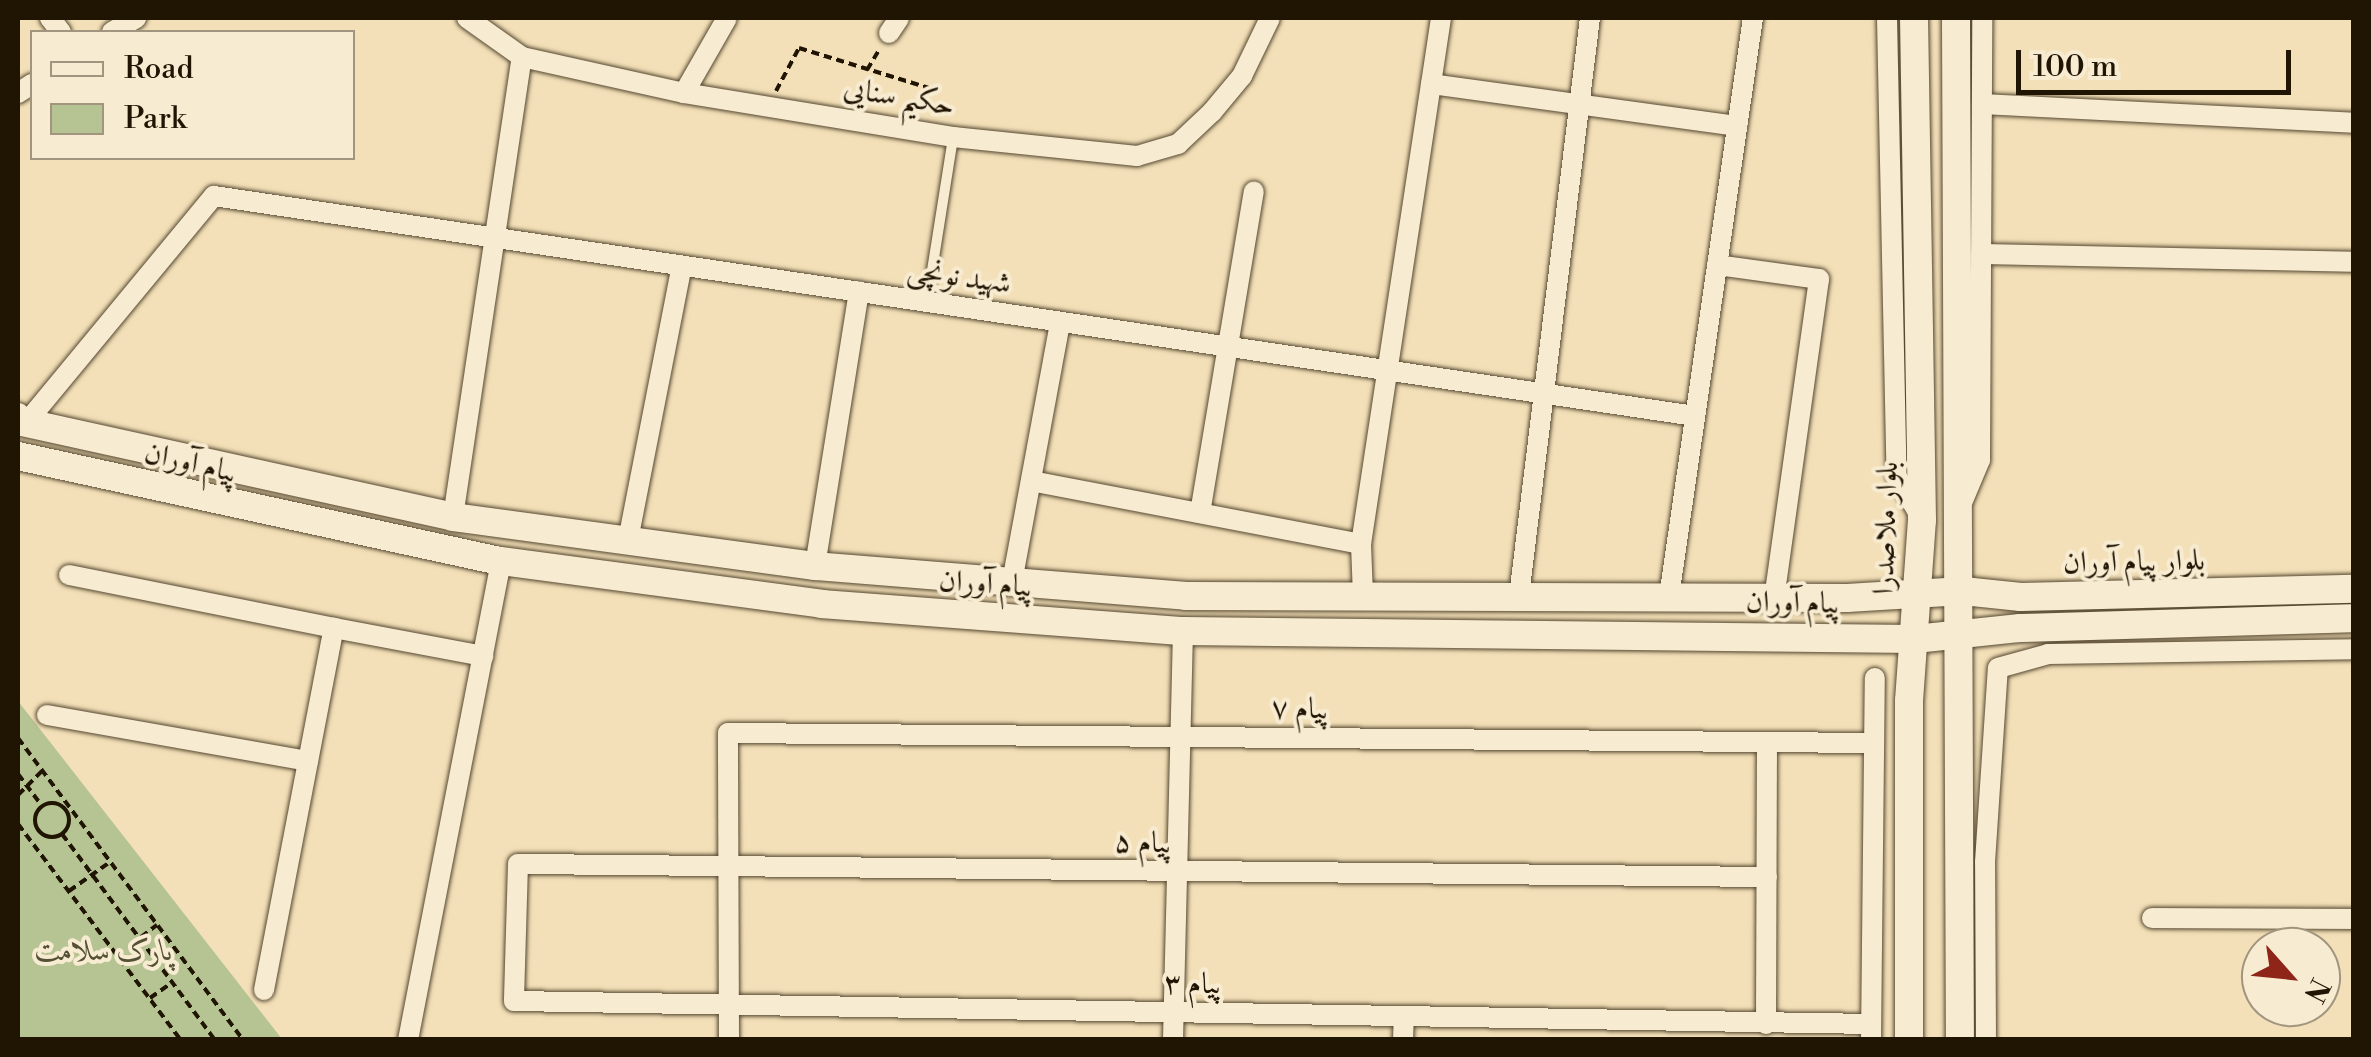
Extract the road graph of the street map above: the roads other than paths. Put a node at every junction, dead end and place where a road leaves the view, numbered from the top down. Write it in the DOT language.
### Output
graph roads {
  1 [pos="468,18"];
  2 [pos="727,18"];
  3 [pos="1270,18"];
  4 [pos="1442,18"];
  5 [pos="1590,18"];
  6 [pos="1752,18"];
  7 [pos="1886,18"];
  8 [pos="1914,18"];
  9 [pos="1956,18"];
  10 [pos="1982,18"];
  11 [pos="522,57"];
  12 [pos="1431,84"];
  13 [pos="684,93"];
  14 [pos="1580,104"];
  15 [pos="1982,104"];
  16 [pos="2354,123"];
  17 [pos="1737,126"];
  18 [pos="953,137"];
  19 [pos="1254,192"];
  20 [pos="498,238"];
  21 [pos="1981,254"];
  22 [pos="2354,262"];
  23 [pos="1716,265"];
  24 [pos="682,266"];
  25 [pos="859,292"];
  26 [pos="928,302"];
  27 [pos="1060,322"];
  28 [pos="1231,348"];
  29 [pos="1388,371"];
  30 [pos="1544,394"];
  31 [pos="1695,416"];
  32 [pos="20,418"];
  33 [pos="18,456"];
  34 [pos="1031,481"];
  35 [pos="1200,513"];
  36 [pos="453,517"];
  37 [pos="1955,518"];
  38 [pos="1922,520"];
  39 [pos="628,540"];
  40 [pos="1361,544"];
  41 [pos="728,554"];
  42 [pos="501,561"];
  43 [pos="816,566"];
  44 [pos="69,575"];
  45 [pos="1012,582"];
  46 [pos="2354,589"];
  47 [pos="723,590"];
  48 [pos="1916,592"];
  49 [pos="1963,592"];
  50 [pos="1363,596"];
  51 [pos="1519,596"];
  52 [pos="2021,597"];
  53 [pos="1669,598"];
  54 [pos="1774,598"];
  55 [pos="1848,598"];
  56 [pos="2354,618"];
  57 [pos="334,628"];
  58 [pos="2020,628"];
  59 [pos="1183,631"];
  60 [pos="1848,635"];
  61 [pos="1963,638"];
  62 [pos="1915,639"];
  63 [pos="2354,649"];
  64 [pos="482,656"];
  65 [pos="1875,678"];
  66 [pos="1909,701"];
  67 [pos="1960,701"];
  68 [pos="47,715"];
  69 [pos="1180,738"];
  70 [pos="1767,743"];
  71 [pos="1871,743"];
  72 [pos="308,761"];
  73 [pos="1960,810"];
  74 [pos="1909,851"];
  75 [pos="1871,852"];
  76 [pos="1986,862"];
  77 [pos="728,867"];
  78 [pos="1177,874"];
  79 [pos="1767,877"];
  80 [pos="2152,918"];
  81 [pos="2354,919"];
  82 [pos="264,990"];
  83 [pos="514,1000"];
  84 [pos="729,1005"];
  85 [pos="1174,1013"];
  86 [pos="1404,1017"];
  87 [pos="1766,1024"];
  88 [pos="1871,1032"];
  89 [pos="408,1040"];
  90 [pos="729,1040"];
  91 [pos="1173,1040"];
  92 [pos="1403,1040"];
  93 [pos="1910,1040"];
  94 [pos="1960,1040"];
  95 [pos="1986,1040"];
  1 -- 11 [label="street, حکیم سنایی"];
  2 -- 13 [label="street"];
  3 -- 18 [label="street, حکیم سنایی"];
  4 -- 12 [label="street"];
  5 -- 14 [label="street"];
  6 -- 17 [label="street"];
  7 -- 38 [label="street"];
  8 -- 38 [label="main road, بلوار ملاصدرا"];
  9 -- 37 [label="main road"];
  10 -- 15 [label="street"];
  11 -- 13 [label="street, حکیم سنایی"];
  11 -- 20 [label="street"];
  12 -- 14 [label="street"];
  12 -- 29 [label="street"];
  13 -- 18 [label="street, حکیم سنایی"];
  14 -- 17 [label="street"];
  14 -- 30 [label="street"];
  15 -- 16 [label="street"];
  15 -- 21 [label="street"];
  17 -- 23 [label="street"];
  18 -- 26 [label="lane"];
  19 -- 28 [label="street"];
  20 -- 24 [label="street, شهید نونچی"];
  20 -- 32 [label="street, شهید نونچی"];
  20 -- 36 [label="street"];
  21 -- 22 [label="street"];
  21 -- 37 [label="street"];
  23 -- 31 [label="street"];
  23 -- 54 [label="street"];
  24 -- 25 [label="street, شهید نونچی"];
  24 -- 39 [label="street"];
  25 -- 26 [label="street, شهید نونچی"];
  25 -- 43 [label="street"];
  26 -- 27 [label="street, شهید نونچی"];
  27 -- 28 [label="street, شهید نونچی"];
  27 -- 34 [label="street"];
  28 -- 29 [label="street, شهید نونچی"];
  28 -- 35 [label="street"];
  29 -- 30 [label="street, شهید نونچی"];
  29 -- 40 [label="street"];
  30 -- 31 [label="street, شهید نونچی"];
  30 -- 51 [label="street"];
  31 -- 53 [label="street"];
  32 -- 36 [label="main road, پیام آوران"];
  33 -- 42 [label="main road, پیام آوران"];
  34 -- 35 [label="street"];
  34 -- 45 [label="street"];
  35 -- 40 [label="street"];
  36 -- 39 [label="main road, پیام آوران"];
  37 -- 38 [label="main road"];
  37 -- 49 [label="main road"];
  38 -- 48 [label="main road, بلوار ملاصدرا"];
  39 -- 41 [label="main road, پیام آوران"];
  40 -- 50 [label="street"];
  41 -- 43 [label="main road, پیام آوران"];
  41 -- 47 [label="main road"];
  42 -- 47 [label="main road, پیام آوران"];
  42 -- 64 [label="street"];
  43 -- 45 [label="main road, پیام آوران"];
  44 -- 57 [label="street"];
  45 -- 50 [label="main road, پیام آوران"];
  46 -- 52 [label="main road, بلوار پیام آوران"];
  47 -- 59 [label="main road, پیام آوران"];
  48 -- 49 [label="main road, بلوار پیام آوران"];
  48 -- 55 [label="main road, پیام آوران"];
  48 -- 62 [label="main road, بلوار ملاصدرا"];
  49 -- 52 [label="main road, بلوار پیام آوران"];
  49 -- 61 [label="main road"];
  50 -- 51 [label="main road, پیام آوران"];
  51 -- 53 [label="main road, پیام آوران"];
  52 -- 58 [label="main road"];
  53 -- 54 [label="main road, پیام آوران"];
  54 -- 55 [label="main road, پیام آوران"];
  55 -- 60 [label="main road"];
  56 -- 58 [label="main road, بلوار پیام آوران"];
  57 -- 64 [label="street"];
  57 -- 72 [label="street"];
  58 -- 61 [label="main road, بلوار پیام آوران"];
  59 -- 60 [label="main road, پیام آوران"];
  59 -- 69 [label="street"];
  60 -- 62 [label="main road, پیام آوران"];
  61 -- 62 [label="main road, پیام آوران"];
  61 -- 67 [label="main road"];
  62 -- 66 [label="main road, بلوار ملاصدرا"];
  63 -- 76 [label="street"];
  64 -- 89 [label="street"];
  65 -- 71 [label="street"];
  66 -- 67 [label="main road"];
  66 -- 74 [label="main road, بلوار ملاصدرا"];
  67 -- 73 [label="main road"];
  68 -- 72 [label="street"];
  69 -- 70 [label="street, پیام ۷"];
  69 -- 77 [label="street, پیام ۷"];
  69 -- 78 [label="street"];
  70 -- 71 [label="street, پیام ۷"];
  70 -- 79 [label="street"];
  71 -- 75 [label="street"];
  72 -- 82 [label="street"];
  73 -- 76 [label="street"];
  73 -- 94 [label="main road"];
  74 -- 75 [label="street"];
  74 -- 93 [label="main road, بلوار ملاصدرا"];
  75 -- 88 [label="street"];
  76 -- 95 [label="street"];
  77 -- 78 [label="street, پیام ۵"];
  77 -- 83 [label="street, پیام ۵"];
  77 -- 84 [label="street"];
  78 -- 79 [label="street, پیام ۵"];
  78 -- 85 [label="street"];
  79 -- 87 [label="street"];
  80 -- 81 [label="street"];
  83 -- 84 [label="street, پیام ۳"];
  84 -- 85 [label="street, پیام ۳"];
  84 -- 90 [label="street"];
  85 -- 86 [label="street, پیام ۳"];
  85 -- 91 [label="street"];
  86 -- 87 [label="street, پیام ۳"];
  86 -- 92 [label="street"];
  87 -- 88 [label="street, پیام ۳"];
}
